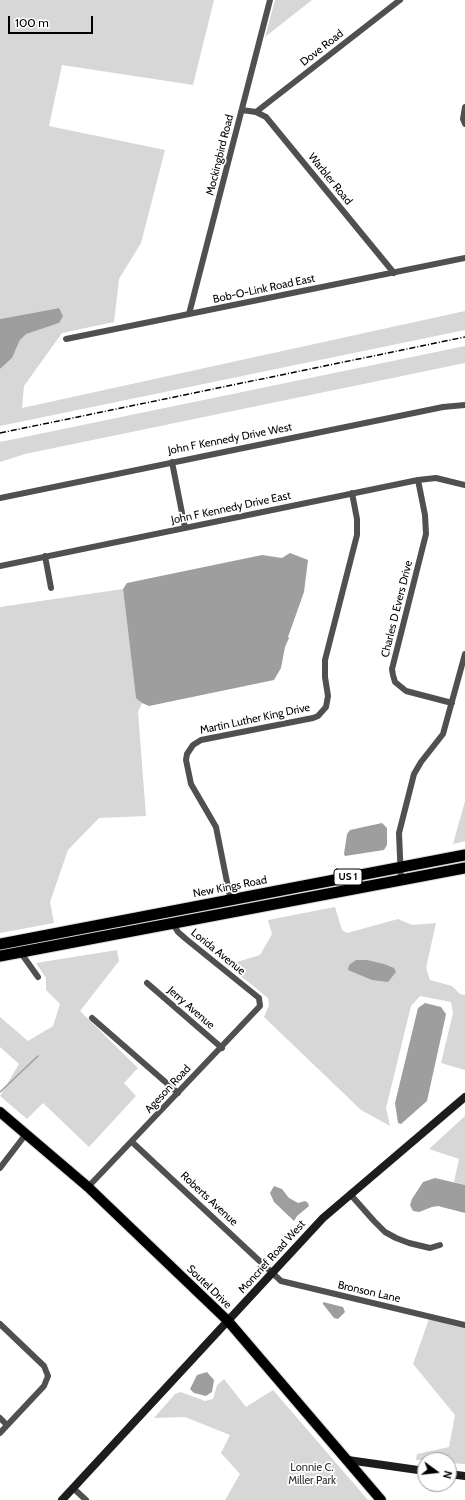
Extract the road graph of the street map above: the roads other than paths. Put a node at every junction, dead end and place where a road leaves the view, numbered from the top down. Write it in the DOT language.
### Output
graph roads {
  1 [pos="270,0"];
  2 [pos="400,0"];
  3 [pos="465,107"];
  4 [pos="242,110"];
  5 [pos="256,112"];
  6 [pos="465,124"];
  7 [pos="465,258"];
  8 [pos="394,273"];
  9 [pos="189,314"];
  10 [pos="66,339"];
  11 [pos="465,405"];
  12 [pos="172,462"];
  13 [pos="418,480"];
  14 [pos="465,485"];
  15 [pos="352,493"];
  16 [pos="0,498"];
  17 [pos="185,528"];
  18 [pos="45,556"];
  19 [pos="0,566"];
  20 [pos="51,588"];
  21 [pos="465,654"];
  22 [pos="452,703"];
  23 [pos="465,855"];
  24 [pos="400,867"];
  25 [pos="465,868"];
  26 [pos="402,880"];
  27 [pos="230,900"];
  28 [pos="169,912"];
  29 [pos="233,912"];
  30 [pos="173,923"];
  31 [pos="2,943"];
  32 [pos="21,953"];
  33 [pos="2,955"];
  34 [pos="38,978"];
  35 [pos="147,983"];
  36 [pos="260,1003"];
  37 [pos="92,1018"];
  38 [pos="222,1048"];
  39 [pos="178,1093"];
  40 [pos="465,1097"];
  41 [pos="0,1112"];
  42 [pos="26,1134"];
  43 [pos="132,1142"];
  44 [pos="0,1168"];
  45 [pos="88,1187"];
  46 [pos="350,1194"];
  47 [pos="440,1245"];
  48 [pos="271,1272"];
  49 [pos="228,1321"];
  50 [pos="0,1324"];
  51 [pos="465,1324"];
  52 [pos="0,1418"];
  53 [pos="7,1425"];
  54 [pos="0,1432"];
  55 [pos="348,1460"];
  56 [pos="417,1469"];
  57 [pos="73,1488"];
  58 [pos="62,1500"];
  59 [pos="86,1500"];
  60 [pos="381,1500"];
  1 -- 4 [label="street, Mockingbird Road"];
  2 -- 5 [label="street, Dove Road"];
  3 -- 6 [label="street"];
  4 -- 5 [label="street, Warbler Road"];
  4 -- 9 [label="street, Mockingbird Road"];
  5 -- 8 [label="street, Warbler Road"];
  7 -- 8 [label="street, Bob-O-Link Road East"];
  8 -- 9 [label="street, Bob-O-Link Road East"];
  9 -- 10 [label="street, Bob-O-Link Road East"];
  11 -- 12 [label="street, John F Kennedy Drive West"];
  12 -- 16 [label="street, John F Kennedy Drive West"];
  12 -- 17 [label="street"];
  13 -- 14 [label="street, John F Kennedy Drive East"];
  13 -- 15 [label="street, John F Kennedy Drive East"];
  13 -- 22 [label="street, Charles D Evers Drive"];
  15 -- 17 [label="street, John F Kennedy Drive East"];
  15 -- 27 [label="street, Martin Luther King Drive"];
  17 -- 18 [label="street, John F Kennedy Drive East"];
  18 -- 19 [label="street, John F Kennedy Drive East"];
  18 -- 20 [label="street"];
  21 -- 22 [label="street"];
  22 -- 24 [label="street"];
  23 -- 24 [label="highway, New Kings Road / US 1"];
  24 -- 26 [label="street"];
  24 -- 27 [label="highway, New Kings Road / US 1"];
  25 -- 26 [label="highway, US 1"];
  26 -- 29 [label="highway, US 1"];
  27 -- 28 [label="highway, New Kings Road / US 1"];
  27 -- 29 [label="street, Martin Luther King Drive"];
  28 -- 30 [label="street, Lorida Avenue"];
  28 -- 31 [label="highway, New Kings Road / US 1"];
  29 -- 30 [label="highway, US 1"];
  30 -- 32 [label="highway, US 1"];
  30 -- 36 [label="street, Lorida Avenue"];
  31 -- 33 [label="street"];
  32 -- 33 [label="highway, US 1"];
  32 -- 34 [label="street"];
  35 -- 38 [label="street, Jerry Avenue"];
  36 -- 38 [label="street, Ageson Road"];
  37 -- 39 [label="street"];
  38 -- 39 [label="street, Ageson Road"];
  39 -- 43 [label="street, Ageson Road"];
  40 -- 46 [label="main road, Moncrief Road West"];
  41 -- 42 [label="main road, Soutel Drive"];
  42 -- 44 [label="street"];
  42 -- 45 [label="main road, Soutel Drive"];
  43 -- 45 [label="street, Ageson Road"];
  43 -- 48 [label="street, Roberts Avenue"];
  45 -- 49 [label="main road, Soutel Drive"];
  46 -- 47 [label="street"];
  46 -- 48 [label="main road, Moncrief Road West"];
  48 -- 49 [label="main road, Moncrief Road West"];
  48 -- 51 [label="street, Bronson Lane"];
  49 -- 55 [label="main road, Soutel Drive"];
  49 -- 57 [label="main road, Moncrief Road West"];
  50 -- 53 [label="street"];
  52 -- 53 [label="street"];
  53 -- 54 [label="street"];
  55 -- 56 [label="main road"];
  55 -- 60 [label="main road, Soutel Drive"];
  57 -- 58 [label="main road, Moncrief Road West"];
  57 -- 59 [label="street"];
}
